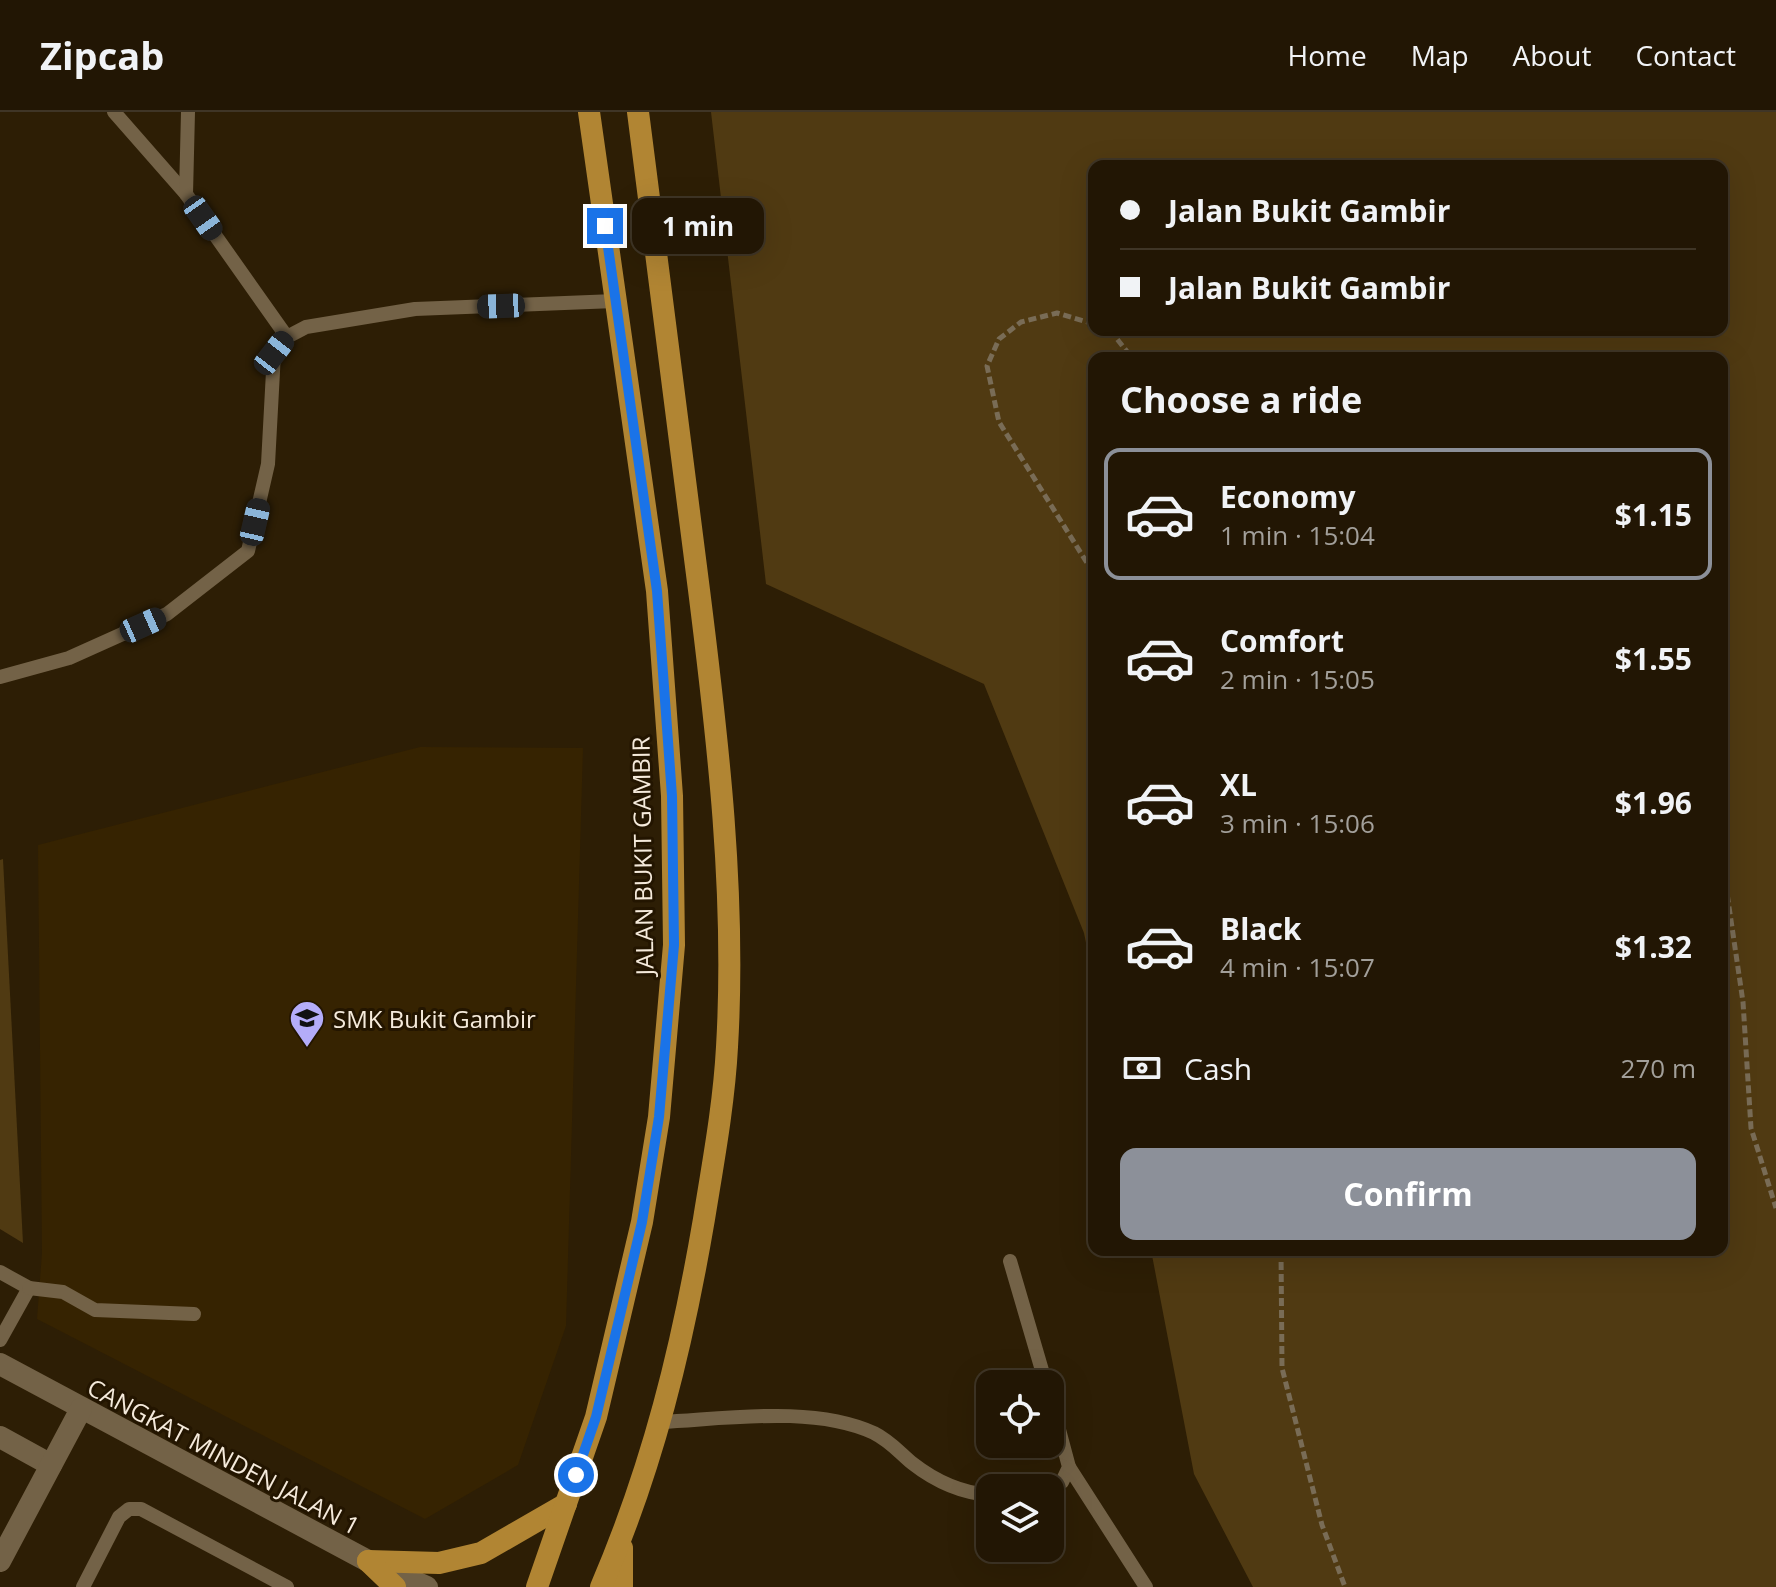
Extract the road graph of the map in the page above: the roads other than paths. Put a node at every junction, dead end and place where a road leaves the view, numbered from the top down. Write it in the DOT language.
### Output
graph roads {
  1 [pos="114,112"];
  2 [pos="188,112"];
  3 [pos="589,112"];
  4 [pos="638,112"];
  5 [pos="186,194"];
  6 [pos="615,301"];
  7 [pos="287,337"];
  8 [pos="0,677"];
  9 [pos="1010,1261"];
  10 [pos="0,1272"];
  11 [pos="29,1288"];
  12 [pos="194,1314"];
  13 [pos="0,1340"];
  14 [pos="0,1364"];
  15 [pos="1042,1370"];
  16 [pos="81,1409"];
  17 [pos="661,1422"];
  18 [pos="0,1437"];
  19 [pos="1064,1448"];
  20 [pos="51,1465"];
  21 [pos="1069,1467"];
  22 [pos="1064,1478"];
  23 [pos="976,1494"];
  24 [pos="566,1504"];
  25 [pos="622,1539"];
  26 [pos="0,1561"];
  27 [pos="368,1561"];
  28 [pos="83,1587"];
  29 [pos="287,1587"];
  30 [pos="395,1587"];
  31 [pos="427,1587"];
  32 [pos="537,1587"];
  33 [pos="601,1587"];
  34 [pos="622,1587"];
  35 [pos="1146,1587"];
  1 -- 5 [label="lane"];
  2 -- 5 [label="lane"];
  3 -- 6 [label="main road, JALAN BUKIT GAMBIR"];
  4 -- 17 [label="main road"];
  5 -- 7 [label="lane"];
  6 -- 7 [label="lane"];
  6 -- 24 [label="main road, JALAN BUKIT GAMBIR"];
  7 -- 8 [label="lane"];
  9 -- 15 [label="lane"];
  10 -- 11 [label="lane"];
  11 -- 12 [label="lane"];
  11 -- 13 [label="lane"];
  14 -- 16 [label="street, CANGKAT MINDEN JALAN 1"];
  16 -- 20 [label="street"];
  16 -- 27 [label="street, CANGKAT MINDEN JALAN 1"];
  17 -- 23 [label="lane"];
  17 -- 25 [label="main road"];
  18 -- 20 [label="street"];
  19 -- 21 [label="lane"];
  20 -- 26 [label="street"];
  21 -- 22 [label="lane"];
  21 -- 35 [label="lane"];
  24 -- 27 [label="main road"];
  24 -- 32 [label="main road, JALAN BUKIT GAMBIR"];
  25 -- 33 [label="main road"];
  25 -- 34 [label="main road"];
  27 -- 30 [label="main road"];
  27 -- 31 [label="street, CANGKAT MINDEN JALAN 1"];
  28 -- 29 [label="lane"];
}
